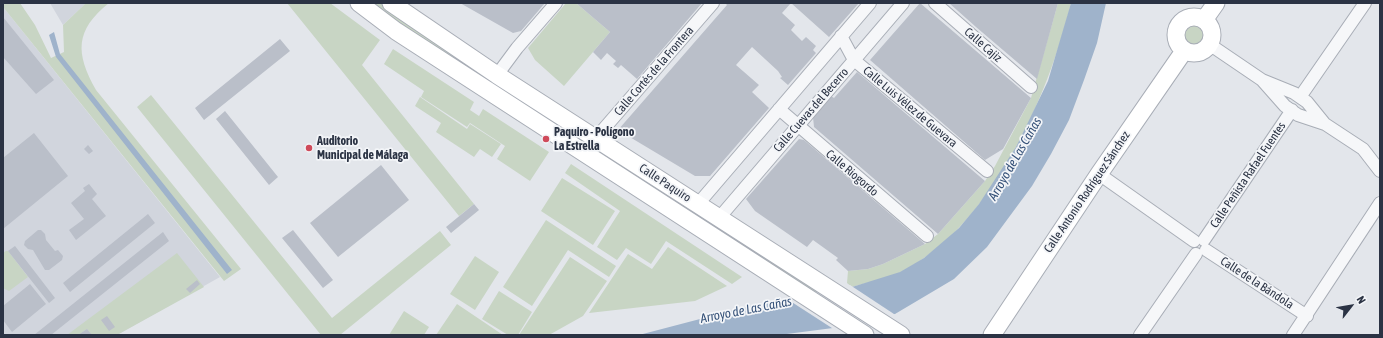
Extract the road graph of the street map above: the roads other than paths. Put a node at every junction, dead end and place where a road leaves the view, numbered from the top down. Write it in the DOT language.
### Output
graph roads {
  1 [pos="359,3"];
  2 [pos="556,3"];
  3 [pos="713,3"];
  4 [pos="870,3"];
  5 [pos="903,3"];
  6 [pos="935,3"];
  7 [pos="1216,3"];
  8 [pos="1365,3"];
  9 [pos="401,6"];
  10 [pos="1204,20"];
  11 [pos="841,36"];
  12 [pos="1209,44"];
  13 [pos="1184,51"];
  14 [pos="854,60"];
  15 [pos="497,75"];
  16 [pos="1262,80"];
  17 [pos="1031,87"];
  18 [pos="1300,97"];
  19 [pos="779,109"];
  20 [pos="1292,110"];
  21 [pos="1325,124"];
  22 [pos="797,126"];
  23 [pos="595,139"];
  24 [pos="1363,149"];
  25 [pos="1380,154"];
  26 [pos="987,171"];
  27 [pos="1380,171"];
  28 [pos="1098,174"];
  29 [pos="1380,203"];
  30 [pos="698,204"];
  31 [pos="719,218"];
  32 [pos="927,236"];
  33 [pos="1200,246"];
  34 [pos="1307,316"];
  35 [pos="860,332"];
  36 [pos="901,335"];
  37 [pos="992,335"];
  38 [pos="1140,335"];
  39 [pos="1294,335"];
  1 -- 35 [label="main road, Calle Paquiro"];
  2 -- 15 [label="street"];
  3 -- 23 [label="street, Calle Cortés de la Frontera"];
  4 -- 11 [label="street, Calle Cuevas del Becerro"];
  5 -- 14 [label="street, Calle Cuevas del Becerro"];
  6 -- 17 [label="street, Calle Cajiz"];
  7 -- 10 [label="main road"];
  8 -- 18 [label="street"];
  9 -- 15 [label="main road, Calle Paquiro"];
  10 -- 12 [label="main road"];
  10 -- 13 [label="main road"];
  11 -- 14 [label="street, Calle Luis Vélez de Guevara"];
  11 -- 19 [label="street, Calle Cuevas del Becerro"];
  12 -- 13 [label="main road"];
  12 -- 16 [label="street"];
  13 -- 28 [label="main road, Calle Antonio Rodríguez Sánchez"];
  14 -- 22 [label="street, Calle Cuevas del Becerro"];
  14 -- 26 [label="street, Calle Luis Vélez de Guevara"];
  15 -- 23 [label="main road, Calle Paquiro"];
  16 -- 18 [label="street"];
  16 -- 20 [label="street"];
  18 -- 21 [label="street"];
  19 -- 22 [label="street, Calle Riogordo"];
  19 -- 30 [label="street, Calle Cuevas del Becerro"];
  20 -- 21 [label="street"];
  20 -- 33 [label="street, Calle Peñista Rafael Fuentes"];
  21 -- 24 [label="street"];
  22 -- 31 [label="street, Calle Cuevas del Becerro"];
  22 -- 32 [label="street, Calle Riogordo"];
  23 -- 30 [label="main road, Calle Paquiro"];
  24 -- 25 [label="street"];
  24 -- 27 [label="street"];
  28 -- 33 [label="street, Calle de la Bándola"];
  28 -- 37 [label="main road, Calle Antonio Rodríguez Sánchez"];
  29 -- 34 [label="street"];
  30 -- 31 [label="main road, Calle Paquiro"];
  31 -- 36 [label="main road, Calle Paquiro"];
  33 -- 34 [label="street, Calle de la Bándola"];
  33 -- 38 [label="street, Calle Peñista Rafael Fuentes"];
  34 -- 39 [label="street"];
}
